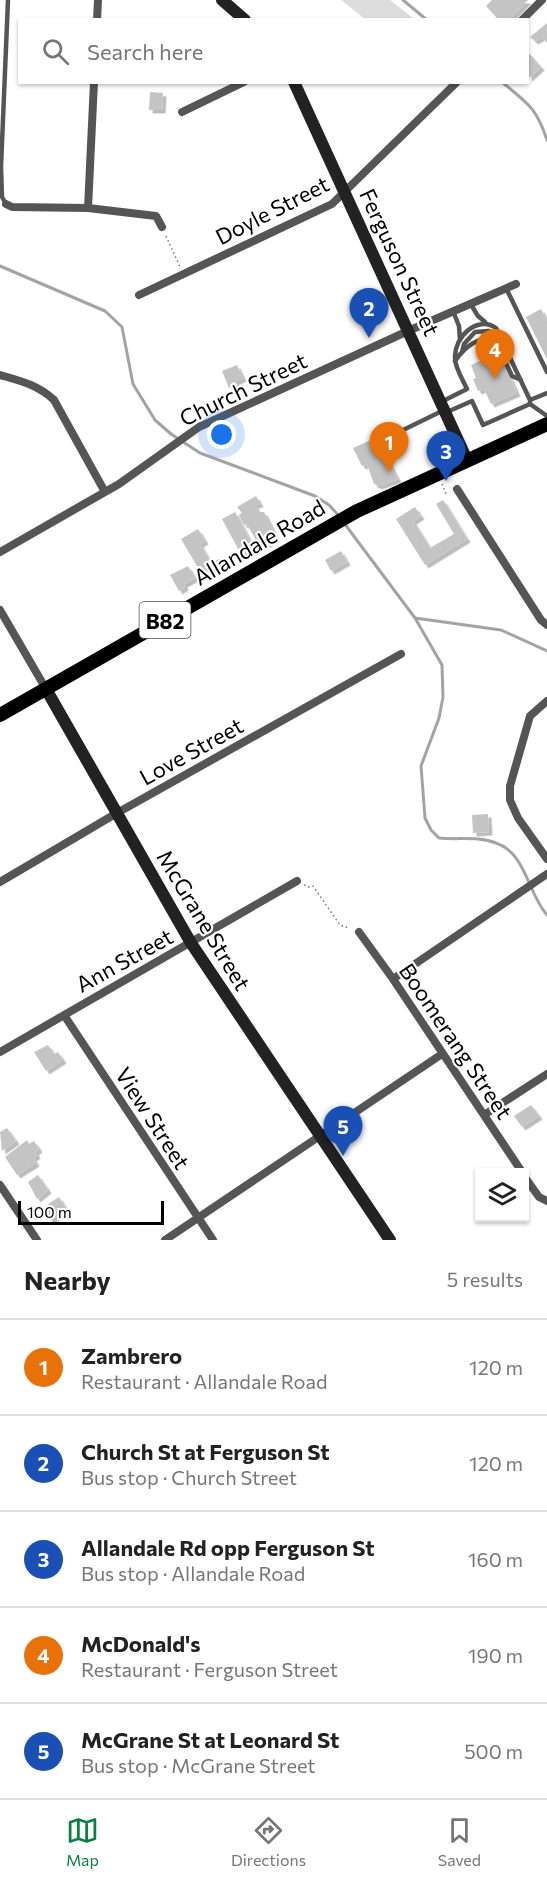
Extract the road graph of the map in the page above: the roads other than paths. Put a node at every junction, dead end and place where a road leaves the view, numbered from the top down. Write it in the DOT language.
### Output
graph roads {
  1 [pos="8,0"];
  2 [pos="98,0"];
  3 [pos="222,0"];
  4 [pos="542,0"];
  5 [pos="97,18"];
  6 [pos="243,18"];
  7 [pos="524,18"];
  8 [pos="94,84"];
  9 [pos="240,84"];
  10 [pos="295,84"];
  11 [pos="455,84"];
  12 [pos="182,112"];
  13 [pos="345,193"];
  14 [pos="6,204"];
  15 [pos="88,208"];
  16 [pos="162,227"];
  17 [pos="516,284"];
  18 [pos="506,288"];
  19 [pos="139,295"];
  20 [pos="470,303"];
  21 [pos="453,311"];
  22 [pos="485,323"];
  23 [pos="408,331"];
  24 [pos="460,340"];
  25 [pos="496,342"];
  26 [pos="462,352"];
  27 [pos="455,361"];
  28 [pos="547,372"];
  29 [pos="0,375"];
  30 [pos="521,380"];
  31 [pos="466,389"];
  32 [pos="547,393"];
  33 [pos="472,401"];
  34 [pos="530,402"];
  35 [pos="444,408"];
  36 [pos="547,416"];
  37 [pos="547,424"];
  38 [pos="399,432"];
  39 [pos="467,460"];
  40 [pos="457,489"];
  41 [pos="105,492"];
  42 [pos="0,552"];
  43 [pos="0,610"];
  44 [pos="547,625"];
  45 [pos="401,654"];
  46 [pos="46,688"];
  47 [pos="547,701"];
  48 [pos="0,715"];
  49 [pos="117,813"];
  50 [pos="547,860"];
  51 [pos="547,874"];
  52 [pos="297,881"];
  53 [pos="0,882"];
  54 [pos="359,932"];
  55 [pos="191,943"];
  56 [pos="393,979"];
  57 [pos="64,1015"];
  58 [pos="0,1052"];
  59 [pos="442,1054"];
  60 [pos="547,1074"];
  61 [pos="484,1116"];
  62 [pos="320,1137"];
  63 [pos="519,1168"];
  64 [pos="529,1182"];
  65 [pos="0,1185"];
  66 [pos="547,1201"];
  67 [pos="198,1218"];
  68 [pos="37,1240"];
  69 [pos="165,1240"];
  70 [pos="213,1240"];
  71 [pos="390,1240"];
  1 -- 14 [label="lane"];
  2 -- 5 [label="street"];
  3 -- 6 [label="street"];
  4 -- 7 [label="street"];
  8 -- 15 [label="street"];
  9 -- 12 [label="street"];
  10 -- 13 [label="street, Ferguson Street"];
  11 -- 13 [label="street, Doyle Street"];
  13 -- 19 [label="street, Doyle Street"];
  13 -- 23 [label="street, Ferguson Street"];
  14 -- 15 [label="street"];
  15 -- 16 [label="street"];
  17 -- 18 [label="street, Church Street"];
  18 -- 20 [label="street, Church Street"];
  18 -- 28 [label="lane"];
  20 -- 21 [label="street, Church Street"];
  20 -- 22 [label="lane"];
  21 -- 23 [label="street, Church Street"];
  21 -- 24 [label="lane"];
  22 -- 24 [label="lane"];
  22 -- 30 [label="lane"];
  23 -- 35 [label="street, Ferguson Street"];
  23 -- 41 [label="street, Church Street"];
  24 -- 27 [label="lane"];
  25 -- 26 [label="lane"];
  25 -- 26 [label="lane"];
  25 -- 30 [label="lane"];
  26 -- 27 [label="lane"];
  27 -- 31 [label="lane"];
  29 -- 41 [label="street"];
  30 -- 34 [label="lane"];
  31 -- 33 [label="lane"];
  31 -- 35 [label="lane"];
  32 -- 34 [label="lane"];
  33 -- 34 [label="lane"];
  33 -- 35 [label="lane"];
  34 -- 36 [label="lane"];
  35 -- 38 [label="lane"];
  35 -- 39 [label="street, Ferguson Street"];
  37 -- 39 [label="main road, Allandale Road / B82"];
  39 -- 46 [label="main road, Allandale Road / B82"];
  40 -- 44 [label="street"];
  41 -- 42 [label="street, Church Street"];
  43 -- 46 [label="street, McGrane Street"];
  45 -- 49 [label="street, Love Street"];
  46 -- 48 [label="main road, Allandale Road / B82"];
  46 -- 49 [label="street, McGrane Street"];
  47 -- 50 [label="street"];
  49 -- 53 [label="street, Love Street"];
  49 -- 55 [label="street, McGrane Street"];
  51 -- 56 [label="street"];
  52 -- 55 [label="street, Ann Street"];
  54 -- 56 [label="street, Boomerang Street"];
  55 -- 57 [label="street, Ann Street"];
  55 -- 62 [label="street, McGrane Street"];
  56 -- 59 [label="street, Boomerang Street"];
  57 -- 58 [label="street, Ann Street"];
  57 -- 67 [label="street, View Street"];
  59 -- 61 [label="street, Boomerang Street"];
  59 -- 62 [label="street"];
  60 -- 61 [label="street"];
  61 -- 63 [label="street, Boomerang Street"];
  62 -- 67 [label="street"];
  62 -- 71 [label="street, McGrane Street"];
  64 -- 66 [label="street, Boomerang Street"];
  65 -- 68 [label="street"];
  67 -- 69 [label="street"];
  67 -- 70 [label="street, View Street"];
}
